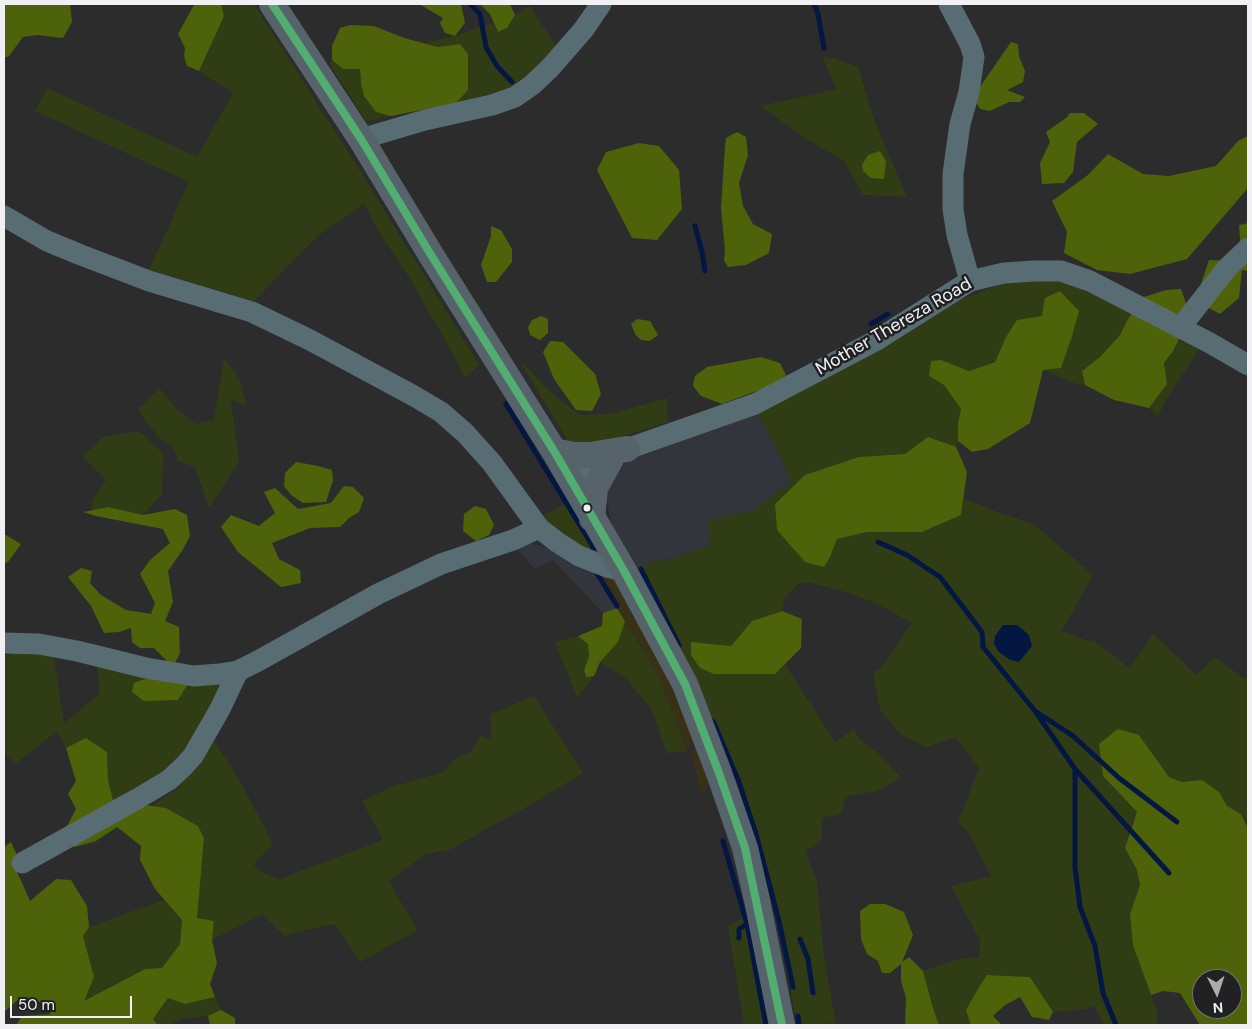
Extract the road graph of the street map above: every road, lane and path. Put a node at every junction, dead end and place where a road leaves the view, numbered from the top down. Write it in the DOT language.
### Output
graph roads {
  1 [pos="272,4"];
  2 [pos="601,4"];
  3 [pos="949,4"];
  4 [pos="361,139"];
  5 [pos="4,216"];
  6 [pos="4,227"];
  7 [pos="47,241"];
  8 [pos="1248,248"];
  9 [pos="970,281"];
  10 [pos="1180,328"];
  11 [pos="1248,364"];
  12 [pos="554,451"];
  13 [pos="620,452"];
  14 [pos="571,482"];
  15 [pos="592,519"];
  16 [pos="540,528"];
  17 [pos="624,572"];
  18 [pos="4,643"];
  19 [pos="238,671"];
  20 [pos="22,864"];
  21 [pos="782,1025"];
  1 -- 4 [label="main road"];
  2 -- 4 [label="street"];
  3 -- 9 [label="street"];
  4 -- 12 [label="main road"];
  5 -- 7 [label="street"];
  6 -- 7 [label="street"];
  7 -- 16 [label="street"];
  8 -- 10 [label="street"];
  9 -- 10 [label="street, Mother Thereza Road"];
  9 -- 13 [label="street, Mother Thereza Road"];
  10 -- 11 [label="street, Mother Thereza Road"];
  12 -- 13 [label="main road"];
  12 -- 14 [label="main road"];
  13 -- 14 [label="street, Mother Thereza Road"];
  13 -- 15 [label="main road"];
  14 -- 15 [label="main road"];
  15 -- 17 [label="main road"];
  16 -- 17 [label="street"];
  16 -- 19 [label="street"];
  17 -- 21 [label="main road"];
  18 -- 19 [label="street"];
  19 -- 20 [label="street"];
}
